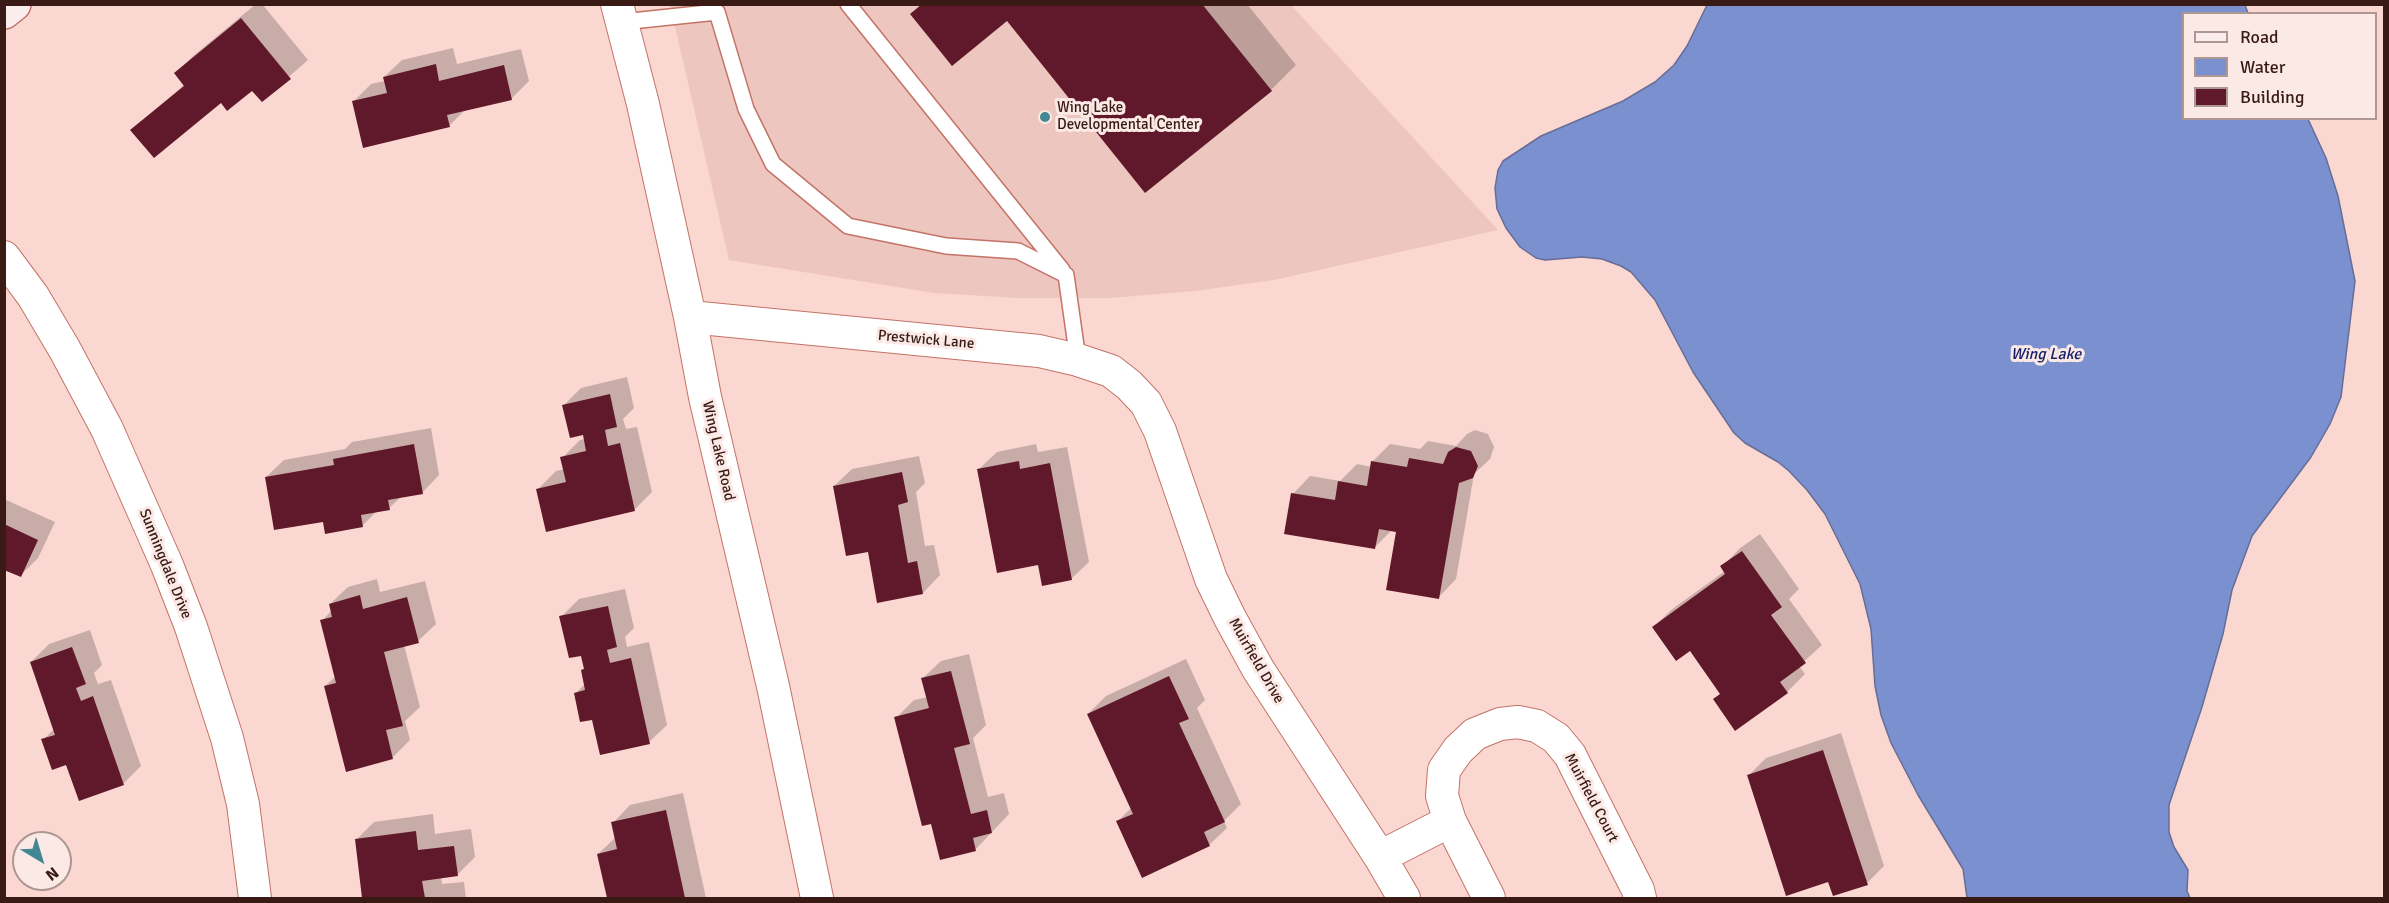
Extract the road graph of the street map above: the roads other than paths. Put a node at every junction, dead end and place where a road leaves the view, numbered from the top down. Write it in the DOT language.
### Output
graph roads {
  1 [pos="14,4"];
  2 [pos="848,4"];
  3 [pos="4,12"];
  4 [pos="620,13"];
  5 [pos="4,257"];
  6 [pos="1066,274"];
  7 [pos="690,317"];
  8 [pos="1078,360"];
  9 [pos="1146,404"];
  10 [pos="1450,821"];
  11 [pos="1380,857"];
  12 [pos="255,898"];
  13 [pos="818,898"];
  14 [pos="1404,898"];
  15 [pos="1489,898"];
  16 [pos="1640,898"];
  1 -- 3 [label="main road"];
  2 -- 6 [label="lane"];
  4 -- 6 [label="lane"];
  4 -- 7 [label="street, Wing Lake Road"];
  5 -- 12 [label="street, Sunningdale Drive"];
  6 -- 8 [label="lane"];
  7 -- 8 [label="street, Prestwick Lane"];
  7 -- 13 [label="street, Wing Lake Road"];
  8 -- 9 [label="street, Prestwick Lane"];
  9 -- 11 [label="street, Muirfield Drive"];
  10 -- 11 [label="street"];
  10 -- 15 [label="street, Muirfield Court"];
  10 -- 16 [label="street, Muirfield Court"];
  11 -- 14 [label="street, Muirfield Drive"];
}
